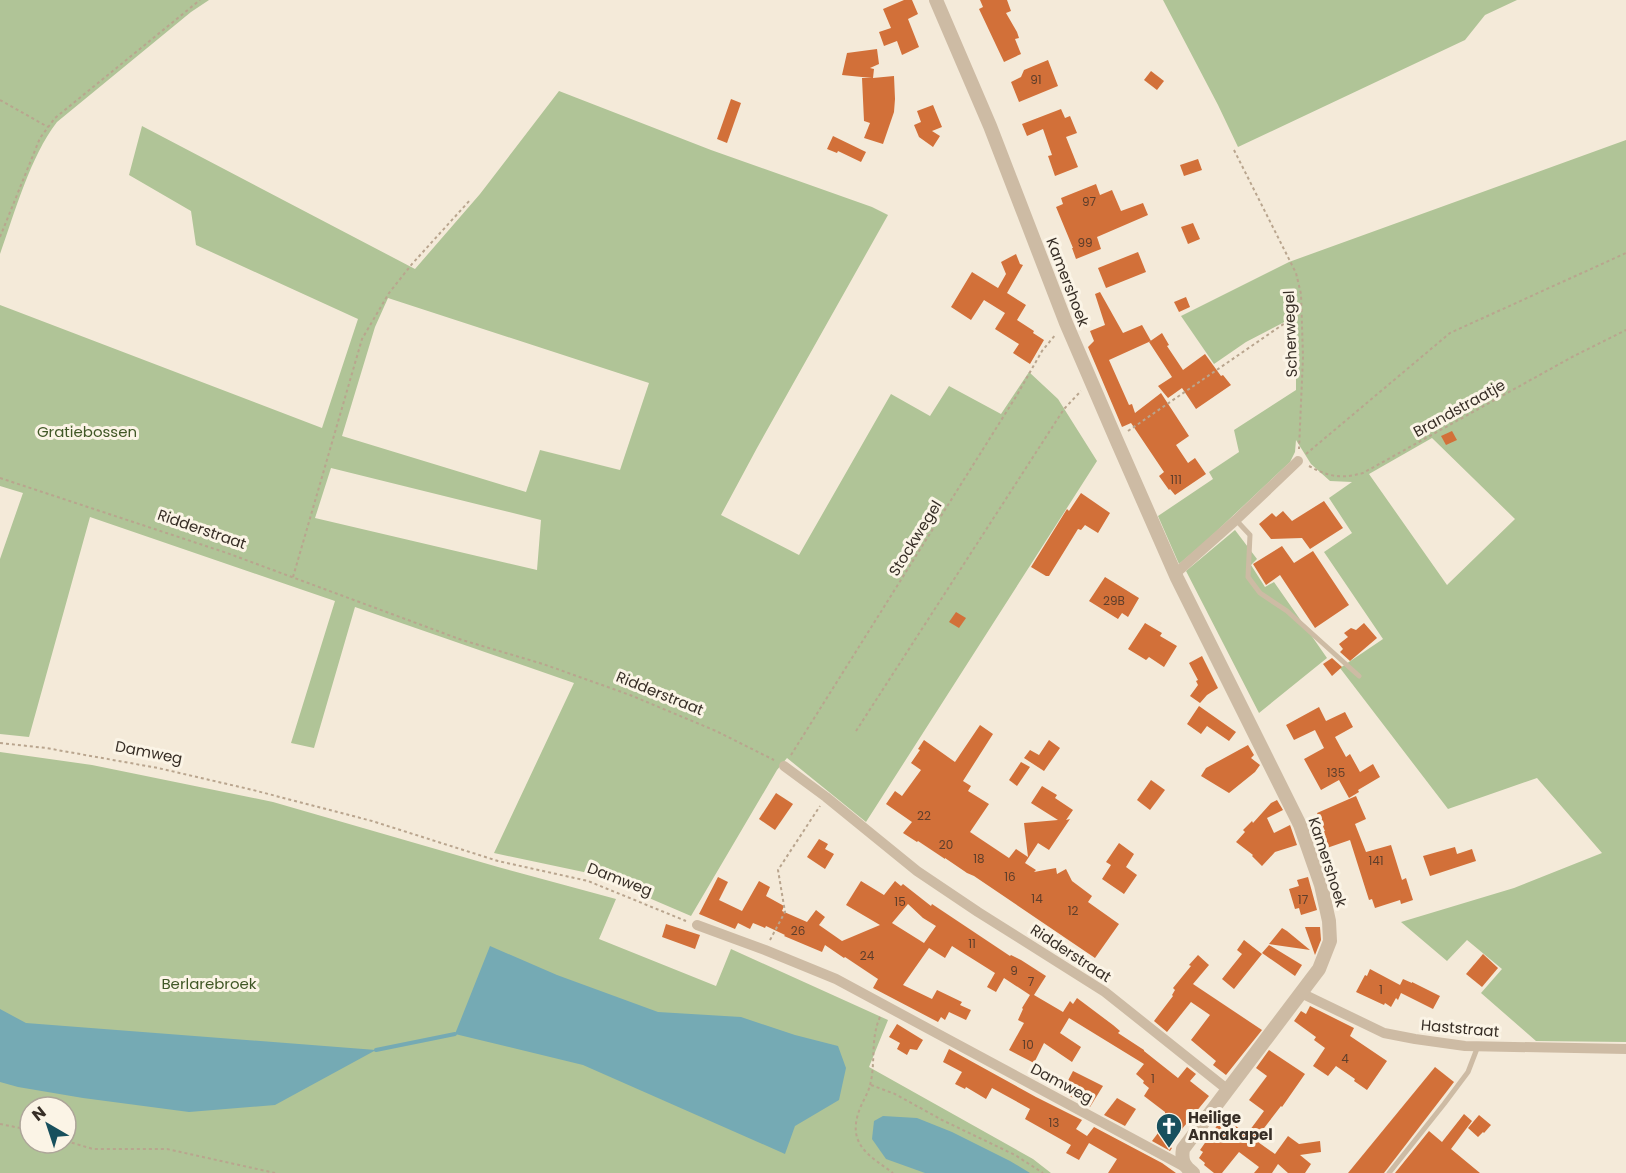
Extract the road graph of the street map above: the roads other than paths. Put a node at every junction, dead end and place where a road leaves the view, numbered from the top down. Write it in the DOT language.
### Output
graph roads {
  1 [pos="936,0"];
  2 [pos="1298,461"];
  3 [pos="1236,520"];
  4 [pos="1175,574"];
  5 [pos="1359,676"];
  6 [pos="784,766"];
  7 [pos="697,925"];
  8 [pos="1301,993"];
  9 [pos="1478,1046"];
  10 [pos="1626,1049"];
  11 [pos="1228,1090"];
  12 [pos="1189,1170"];
  13 [pos="1389,1173"];
  1 -- 4 [label="street, Kamershoek"];
  2 -- 3 [label="street"];
  3 -- 4 [label="street"];
  3 -- 5 [label="lane"];
  4 -- 8 [label="street, Kamershoek"];
  6 -- 11 [label="street, Ridderstraat"];
  7 -- 12 [label="street, Damweg"];
  8 -- 9 [label="street, Haststraat"];
  8 -- 11 [label="street, Kamershoek"];
  9 -- 10 [label="street, Haststraat"];
  9 -- 13 [label="lane"];
  11 -- 12 [label="street, Kamershoek"];
}
